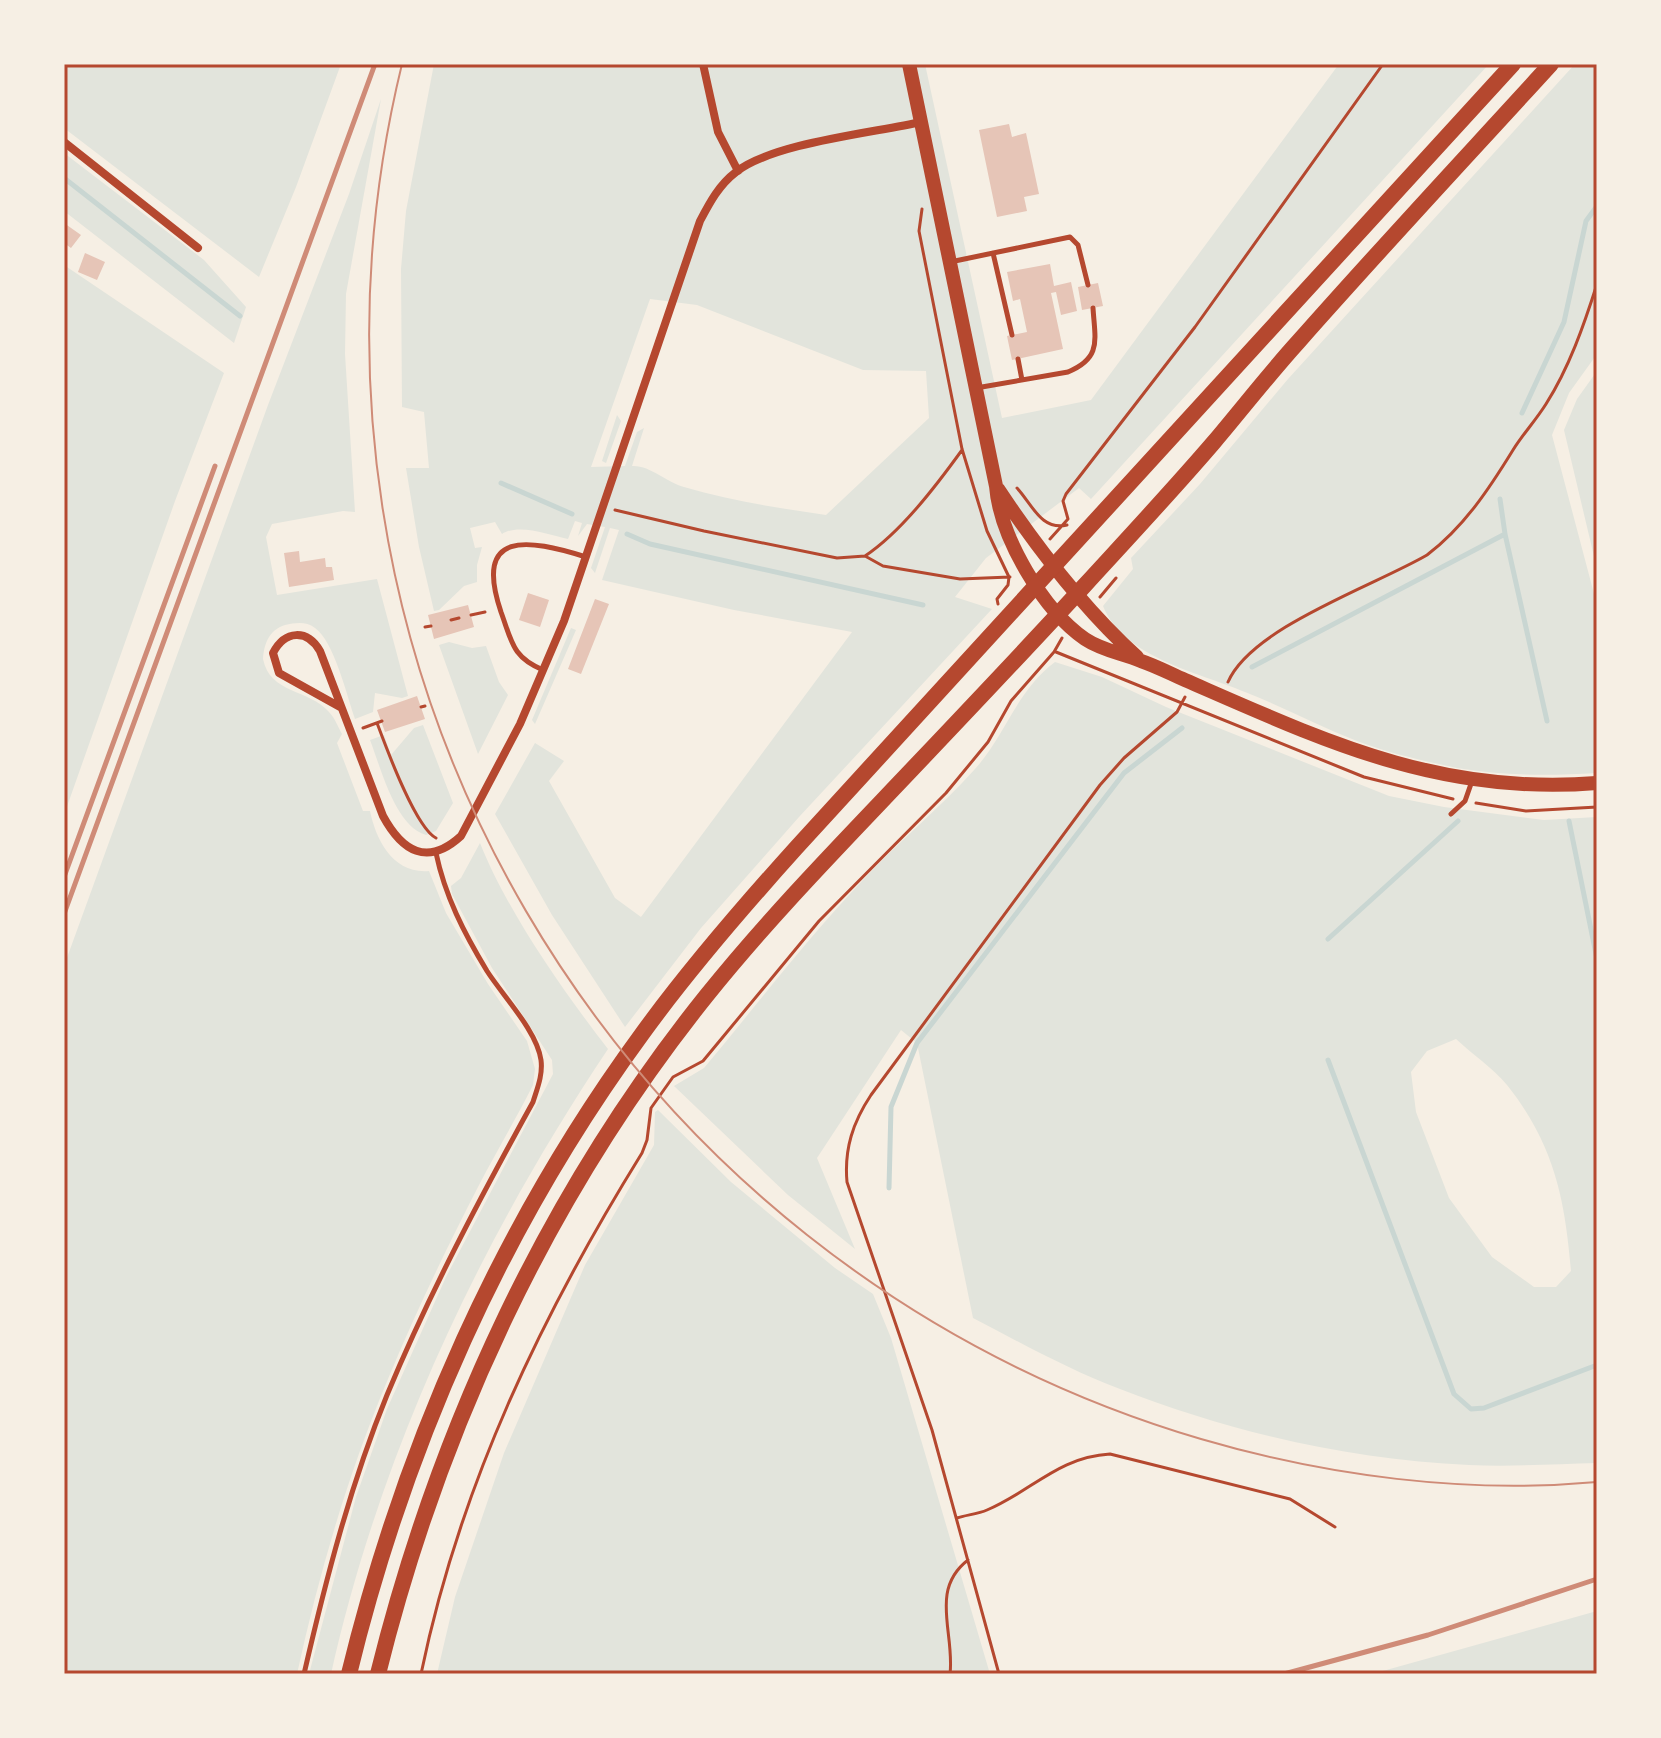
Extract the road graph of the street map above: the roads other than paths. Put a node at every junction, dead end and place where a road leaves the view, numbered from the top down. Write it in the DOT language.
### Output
graph roads {
  1 [pos="703,64"];
  2 [pos="909,64"];
  3 [pos="1513,64"];
  4 [pos="1551,64"];
  5 [pos="921,122"];
  6 [pos="64,142"];
  7 [pos="738,171"];
  8 [pos="198,248"];
  9 [pos="993,253"];
  10 [pos="950,262"];
  11 [pos="1088,285"];
  12 [pos="1093,308"];
  13 [pos="1012,335"];
  14 [pos="1018,359"];
  15 [pos="1022,380"];
  16 [pos="975,388"];
  17 [pos="996,486"];
  18 [pos="586,557"];
  19 [pos="1054,566"];
  20 [pos="1036,585"];
  21 [pos="1076,594"];
  22 [pos="1058,614"];
  23 [pos="1140,660"];
  24 [pos="544,671"];
  25 [pos="340,707"];
  26 [pos="1472,780"];
  27 [pos="1597,783"];
  28 [pos="1451,814"];
  29 [pos="436,853"];
  30 [pos="304,1674"];
  31 [pos="349,1674"];
  32 [pos="378,1674"];
  1 -- 7 [label="street"];
  2 -- 5 [label="street"];
  3 -- 19 [label="main road"];
  4 -- 21 [label="main road"];
  5 -- 7 [label="street"];
  5 -- 10 [label="street"];
  6 -- 8 [label="street"];
  7 -- 18 [label="street"];
  9 -- 10 [label="lane"];
  9 -- 11 [label="lane"];
  9 -- 13 [label="lane"];
  10 -- 16 [label="street"];
  12 -- 15 [label="lane"];
  14 -- 15 [label="lane"];
  15 -- 16 [label="lane"];
  16 -- 17 [label="street"];
  17 -- 19 [label="street"];
  17 -- 20 [label="street"];
  18 -- 24 [label="street"];
  18 -- 24 [label="lane"];
  19 -- 20 [label="main road"];
  19 -- 21 [label="street"];
  20 -- 22 [label="street"];
  20 -- 31 [label="main road"];
  21 -- 22 [label="main road"];
  21 -- 23 [label="street"];
  22 -- 23 [label="street"];
  22 -- 32 [label="main road"];
  23 -- 26 [label="street"];
  24 -- 29 [label="street"];
  25 -- 25 [label="street"];
  25 -- 29 [label="street"];
  26 -- 27 [label="street"];
  26 -- 28 [label="lane"];
  29 -- 30 [label="lane"];
}
